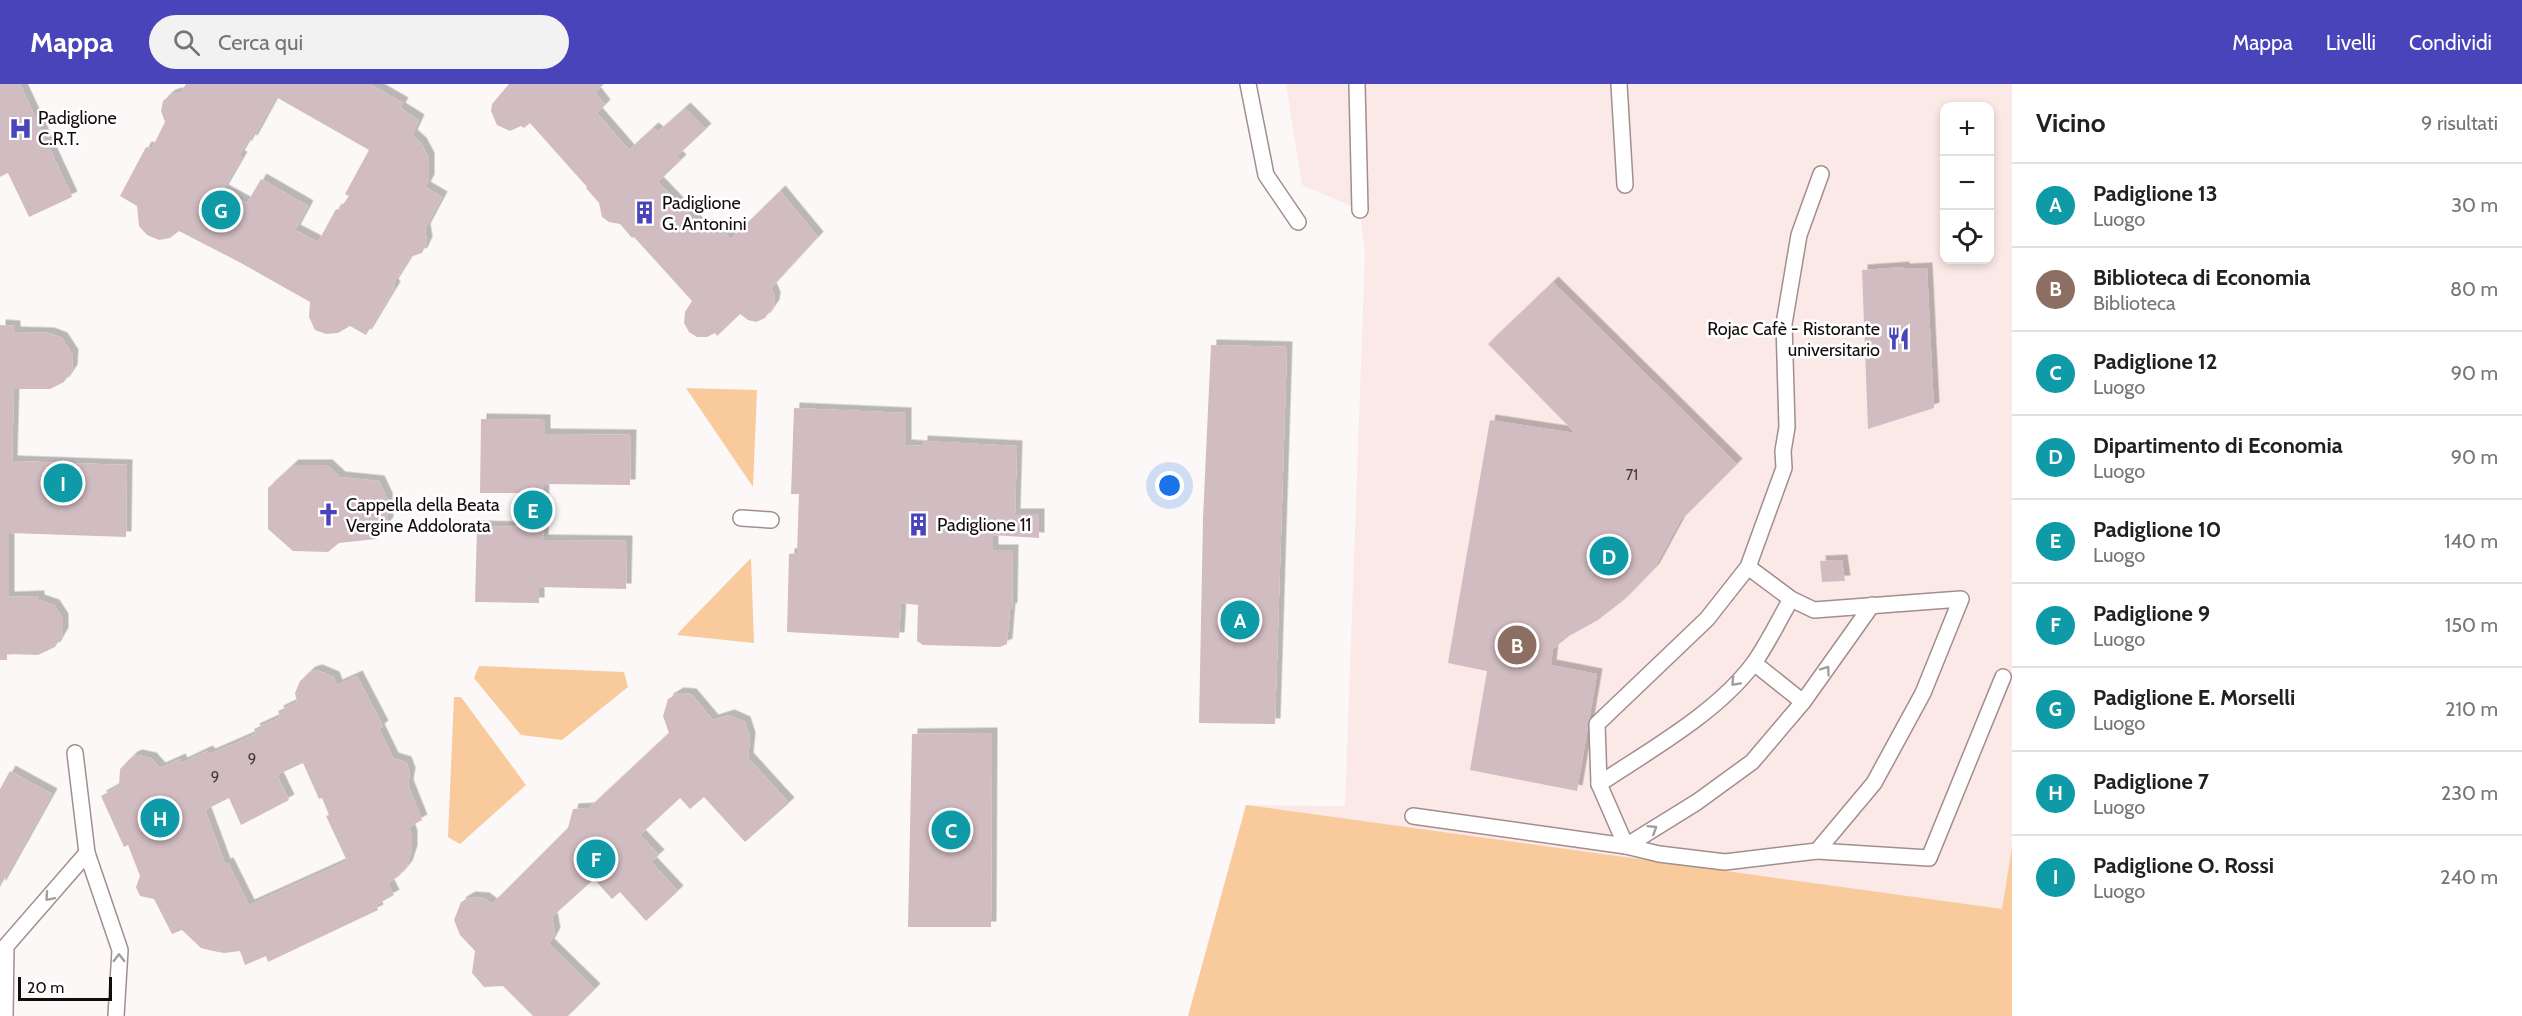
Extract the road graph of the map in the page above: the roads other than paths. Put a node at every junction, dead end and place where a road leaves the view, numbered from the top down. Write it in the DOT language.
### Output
graph roads {
  1 [pos="1248,84"];
  2 [pos="1356,84"];
  3 [pos="1619,84"];
  4 [pos="1821,174"];
  5 [pos="1625,185"];
  6 [pos="1360,210"];
  7 [pos="1298,222"];
  8 [pos="741,518"];
  9 [pos="771,520"];
  10 [pos="1748,567"];
  11 [pos="1791,599"];
  12 [pos="1872,605"];
  13 [pos="1754,663"];
  14 [pos="2003,677"];
  15 [pos="1803,702"];
  16 [pos="75,753"];
  17 [pos="1599,784"];
  18 [pos="1413,816"];
  19 [pos="1626,846"];
  20 [pos="1817,851"];
  21 [pos="87,853"];
  22 [pos="3,946"];
  23 [pos="5,1016"];
  24 [pos="116,1016"];
  1 -- 7 [label="lane"];
  2 -- 6 [label="lane"];
  3 -- 5 [label="lane"];
  4 -- 10 [label="lane"];
  8 -- 9 [label="lane"];
  10 -- 11 [label="lane"];
  10 -- 17 [label="lane"];
  11 -- 12 [label="lane"];
  11 -- 13 [label="lane"];
  15 -- 12 [label="lane, one-way"];
  12 -- 20 [label="lane"];
  13 -- 15 [label="lane"];
  13 -- 17 [label="lane, one-way"];
  14 -- 20 [label="lane"];
  19 -- 15 [label="lane, one-way"];
  16 -- 21 [label="lane"];
  17 -- 19 [label="lane"];
  18 -- 19 [label="lane"];
  19 -- 20 [label="lane"];
  21 -- 22 [label="lane, one-way"];
  24 -- 21 [label="lane, one-way"];
  22 -- 23 [label="lane"];
}
